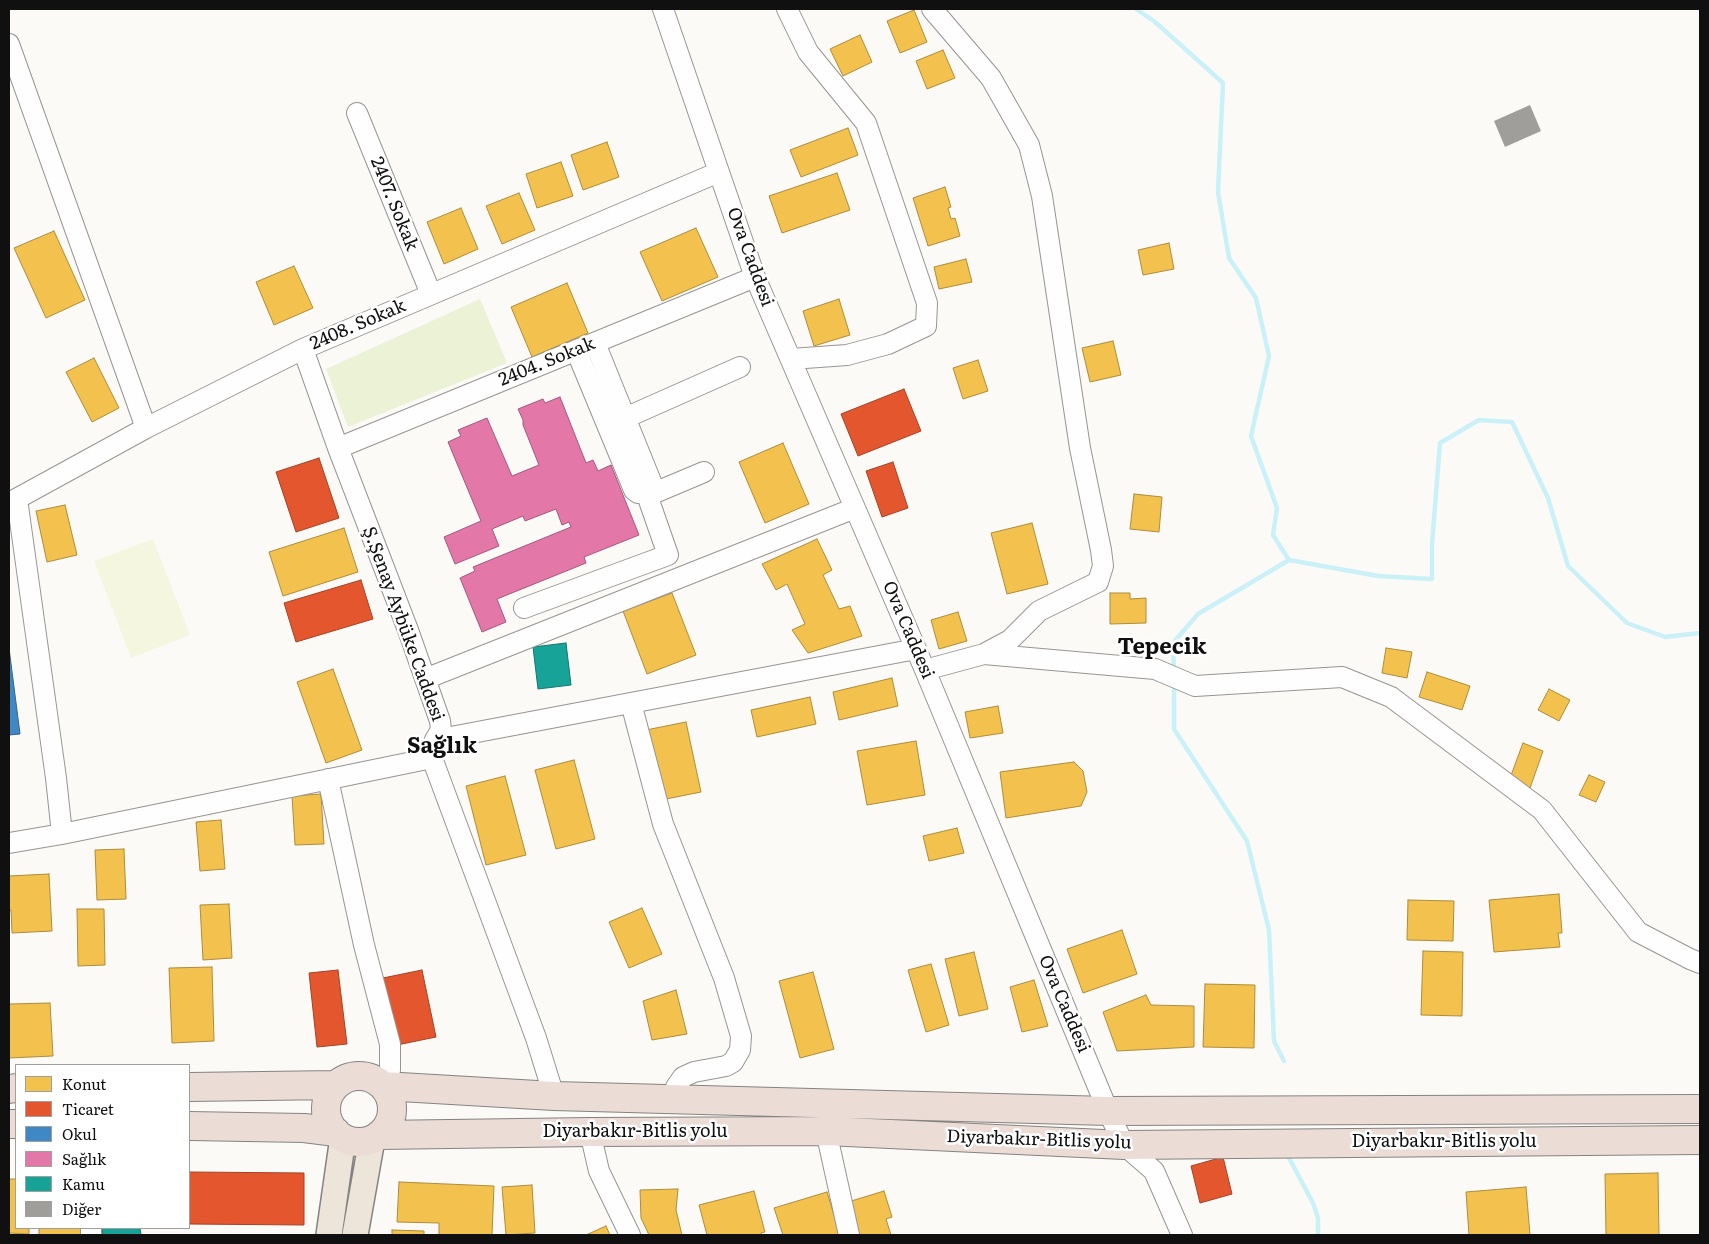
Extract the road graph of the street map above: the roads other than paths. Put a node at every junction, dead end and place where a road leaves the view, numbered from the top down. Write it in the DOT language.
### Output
graph roads {
  1 [pos="663,9"];
  2 [pos="787,9"];
  3 [pos="932,9"];
  4 [pos="9,44"];
  5 [pos="357,113"];
  6 [pos="719,172"];
  7 [pos="755,277"];
  8 [pos="431,294"];
  9 [pos="595,343"];
  10 [pos="303,349"];
  11 [pos="576,350"];
  12 [pos="790,358"];
  13 [pos="740,367"];
  14 [pos="625,418"];
  15 [pos="146,428"];
  16 [pos="338,448"];
  17 [pos="704,472"];
  18 [pos="647,494"];
  19 [pos="13,501"];
  20 [pos="855,508"];
  21 [pos="524,608"];
  22 [pos="916,649"];
  23 [pos="984,654"];
  24 [pos="925,670"];
  25 [pos="426,679"];
  26 [pos="631,703"];
  27 [pos="433,749"];
  28 [pos="328,779"];
  29 [pos="62,834"];
  30 [pos="9,843"];
  31 [pos="1700,963"];
  32 [pos="336,1085"];
  33 [pos="382,1086"];
  34 [pos="190,1087"];
  35 [pos="554,1096"];
  36 [pos="674,1100"];
  37 [pos="1700,1110"];
  38 [pos="1108,1111"];
  39 [pos="190,1126"];
  40 [pos="826,1131"];
  41 [pos="590,1132"];
  42 [pos="339,1134"];
  43 [pos="375,1137"];
  44 [pos="1700,1140"];
  45 [pos="1124,1144"];
  46 [pos="329,1235"];
  47 [pos="355,1235"];
  48 [pos="630,1235"];
  49 [pos="849,1235"];
  50 [pos="1182,1235"];
  1 -- 6 [label="street, Ova Caddesi"];
  2 -- 12 [label="street"];
  3 -- 23 [label="street"];
  4 -- 15 [label="street"];
  5 -- 8 [label="street, 2407. Sokak"];
  6 -- 7 [label="street, Ova Caddesi"];
  6 -- 8 [label="street, 2408. Sokak"];
  7 -- 9 [label="street, 2404. Sokak"];
  7 -- 12 [label="street, Ova Caddesi"];
  8 -- 10 [label="street, 2408. Sokak"];
  9 -- 11 [label="street, 2404. Sokak"];
  9 -- 14 [label="street"];
  10 -- 15 [label="street, 2408. Sokak"];
  10 -- 16 [label="street, Ş.Şenay Aybüke Caddesi"];
  11 -- 16 [label="street, 2404. Sokak"];
  11 -- 18 [label="street"];
  12 -- 20 [label="street, Ova Caddesi"];
  13 -- 14 [label="street"];
  14 -- 18 [label="street"];
  15 -- 19 [label="street, 2408. Sokak"];
  16 -- 25 [label="street, Ş.Şenay Aybüke Caddesi"];
  17 -- 18 [label="street"];
  18 -- 21 [label="street"];
  19 -- 29 [label="street"];
  20 -- 22 [label="street, Ova Caddesi"];
  20 -- 25 [label="street"];
  22 -- 24 [label="street, Ova Caddesi"];
  22 -- 26 [label="street"];
  23 -- 24 [label="street"];
  23 -- 31 [label="street"];
  24 -- 38 [label="street, Ova Caddesi"];
  25 -- 27 [label="street, Ş.Şenay Aybüke Caddesi"];
  26 -- 27 [label="street"];
  26 -- 36 [label="street"];
  27 -- 28 [label="street"];
  27 -- 35 [label="street, Ş.Şenay Aybüke Caddesi"];
  28 -- 29 [label="street"];
  28 -- 33 [label="street"];
  29 -- 30 [label="street"];
  32 -- 33 [label="highway"];
  32 -- 34 [label="highway"];
  32 -- 42 [label="highway"];
  33 -- 35 [label="highway, Diyarbakır-Bitlis yolu"];
  33 -- 43 [label="highway"];
  35 -- 36 [label="highway, Diyarbakır-Bitlis yolu"];
  36 -- 38 [label="highway, Diyarbakır-Bitlis yolu"];
  37 -- 38 [label="highway, Diyarbakır-Bitlis yolu"];
  38 -- 45 [label="street, Ova Caddesi"];
  39 -- 42 [label="highway"];
  40 -- 41 [label="highway, Diyarbakır-Bitlis yolu"];
  40 -- 45 [label="highway, Diyarbakır-Bitlis yolu"];
  40 -- 49 [label="street"];
  41 -- 43 [label="highway, Diyarbakır-Bitlis yolu"];
  41 -- 48 [label="street"];
  42 -- 43 [label="highway"];
  42 -- 46 [label="main road"];
  43 -- 47 [label="main road"];
  44 -- 45 [label="highway, Diyarbakır-Bitlis yolu"];
  45 -- 50 [label="street, Ova Caddesi"];
}
